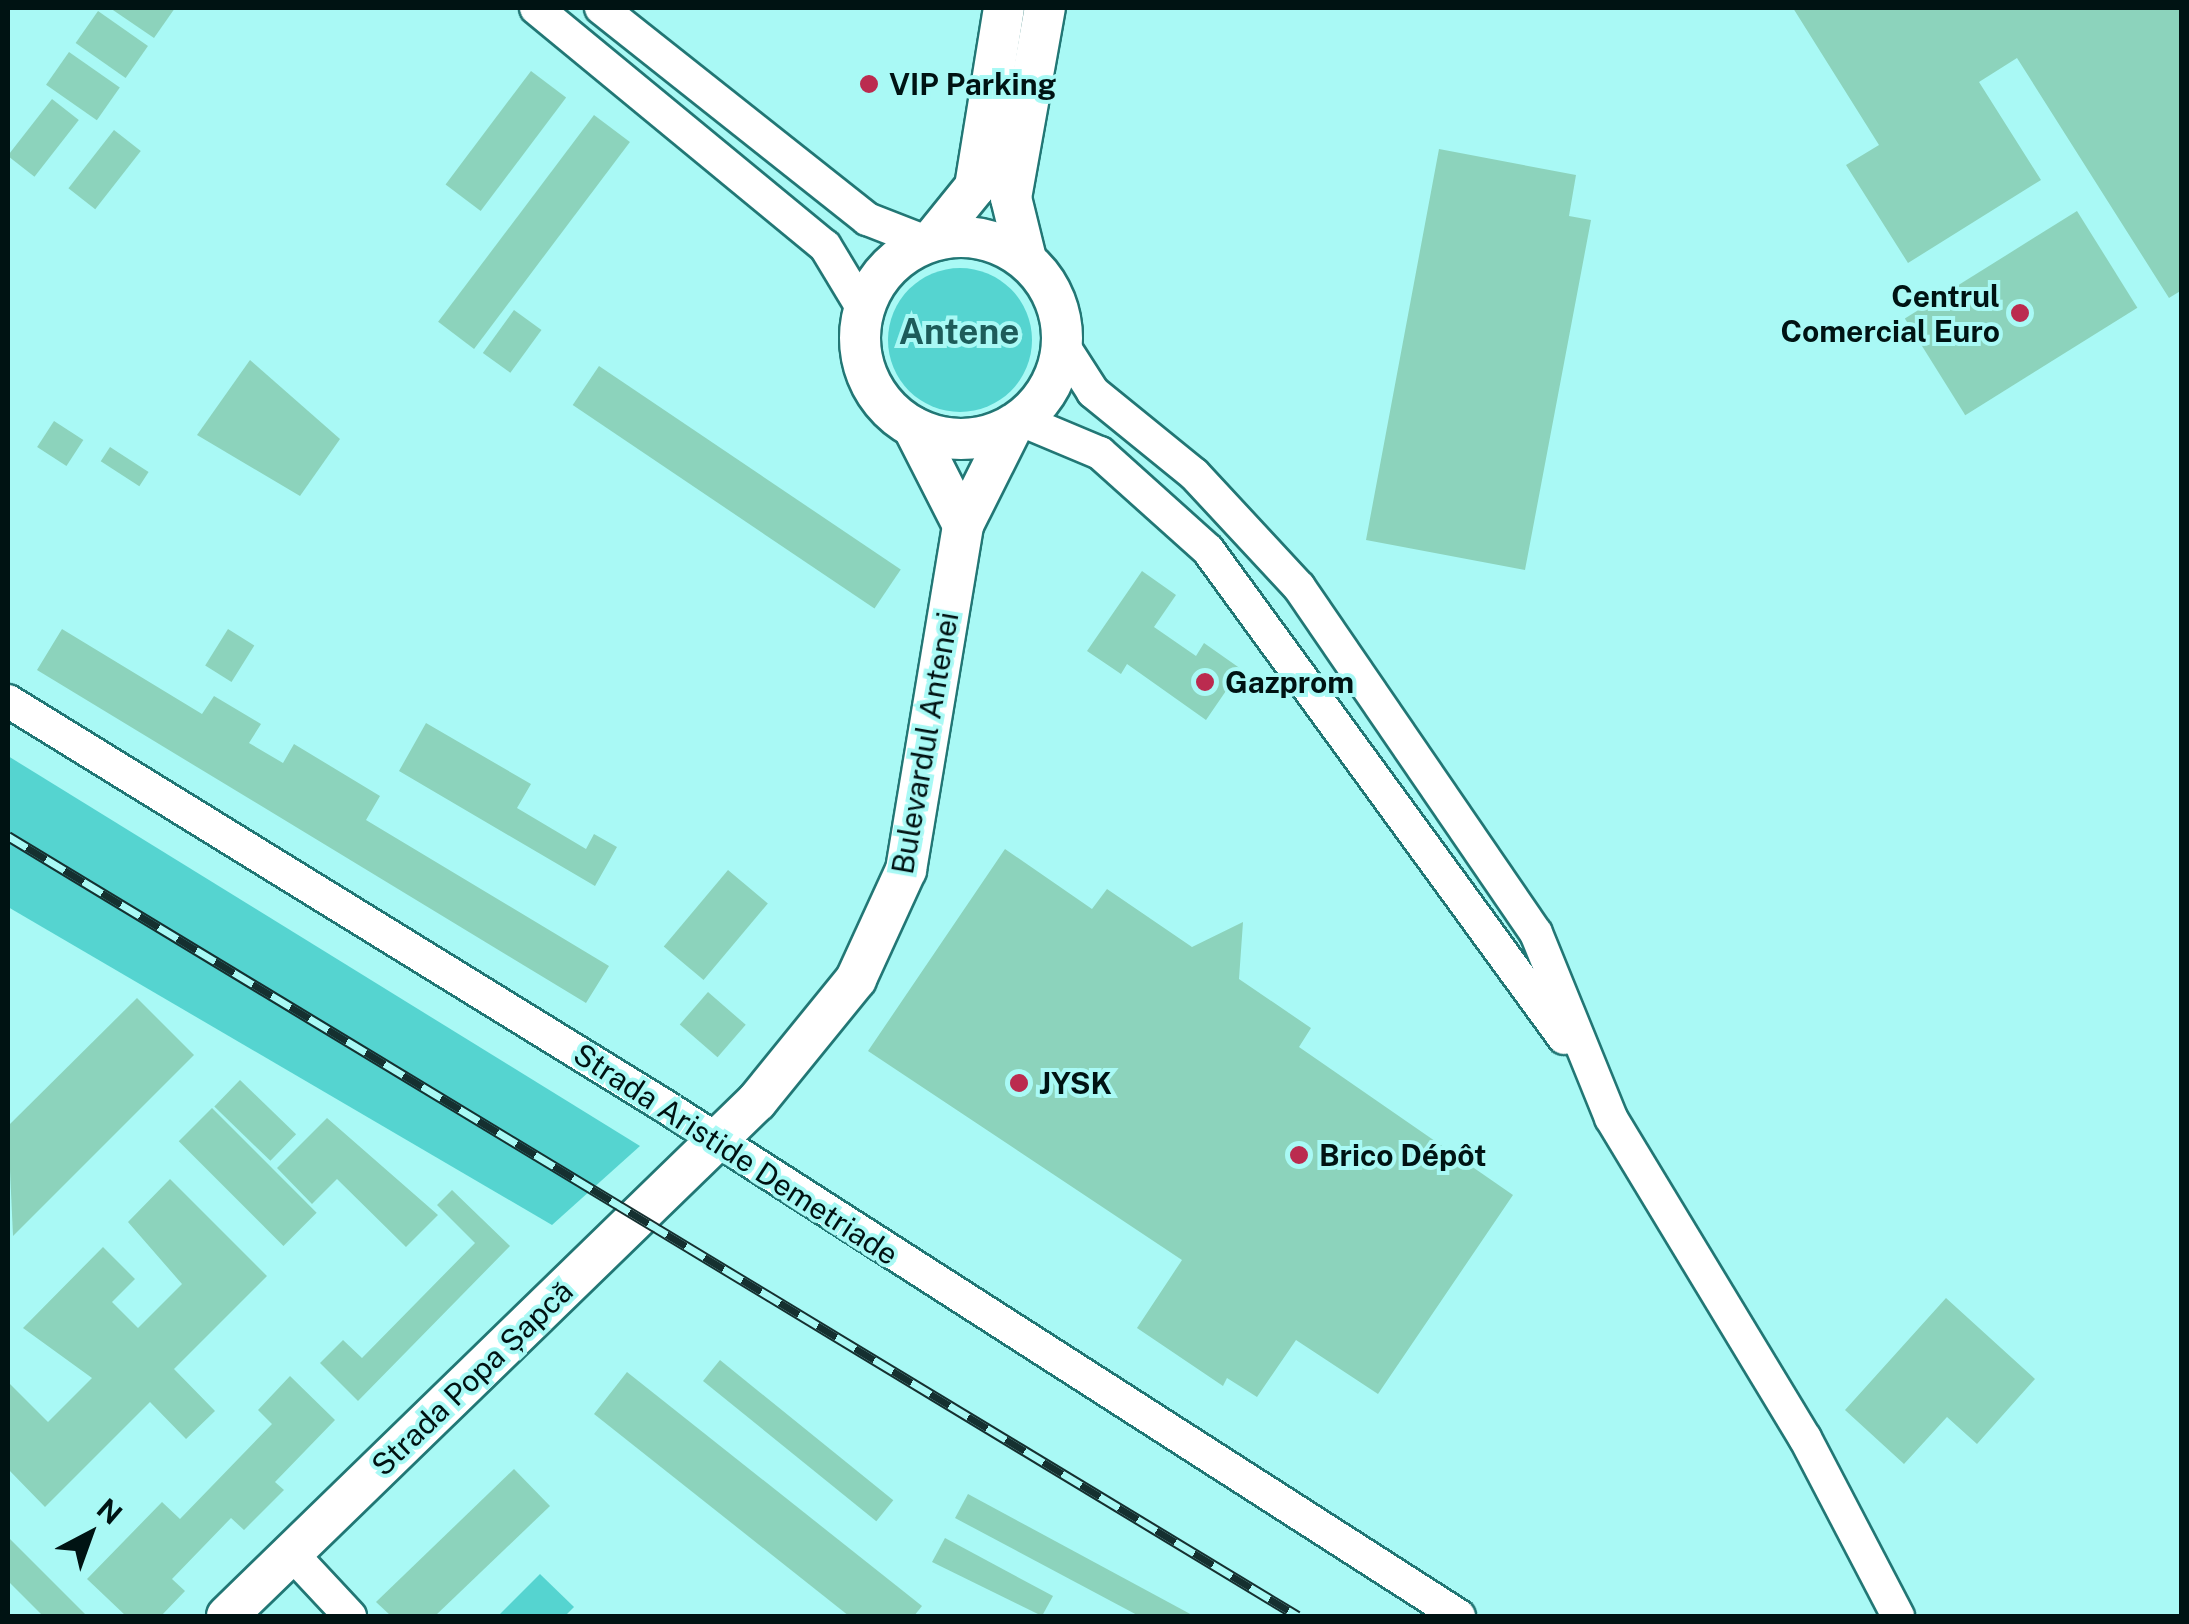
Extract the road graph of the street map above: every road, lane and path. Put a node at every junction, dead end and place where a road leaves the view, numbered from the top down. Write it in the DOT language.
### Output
graph roads {
  1 [pos="536,8"];
  2 [pos="601,8"];
  3 [pos="1004,8"];
  4 [pos="1045,8"];
  5 [pos="929,241"];
  6 [pos="1026,259"];
  7 [pos="863,309"];
  8 [pos="1063,344"];
  9 [pos="1017,423"];
  10 [pos="913,428"];
  11 [pos="964,525"];
  12 [pos="8,701"];
  13 [pos="1580,1057"];
  14 [pos="718,1140"];
  15 [pos="292,1554"];
  16 [pos="227,1616"];
  17 [pos="350,1616"];
  18 [pos="1459,1616"];
  19 [pos="1898,1616"];
  1 -- 7 [label="street"];
  2 -- 5 [label="street"];
  3 -- 5 [label="main road"];
  4 -- 6 [label="main road"];
  5 -- 6 [label="main road"];
  5 -- 7 [label="main road"];
  6 -- 8 [label="main road"];
  7 -- 10 [label="main road"];
  8 -- 9 [label="main road"];
  8 -- 13 [label="street"];
  9 -- 10 [label="main road"];
  9 -- 11 [label="main road, Bulevardul Antenei"];
  9 -- 13 [label="street"];
  10 -- 11 [label="main road"];
  11 -- 14 [label="main road, Bulevardul Antenei"];
  12 -- 14 [label="street, Strada Aristide Demetriade"];
  13 -- 19 [label="street"];
  14 -- 15 [label="main road, Strada Popa Șapcă"];
  14 -- 18 [label="street, Strada Aristide Demetriade"];
  15 -- 16 [label="main road, Strada Popa Șapcă"];
  15 -- 17 [label="street"];
}
